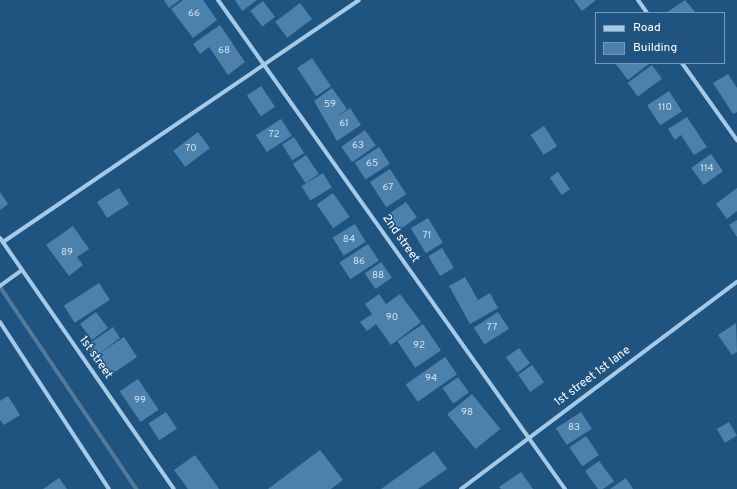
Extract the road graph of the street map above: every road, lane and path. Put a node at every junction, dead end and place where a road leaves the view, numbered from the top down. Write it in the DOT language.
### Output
graph roads {
  1 [pos="218,0"];
  2 [pos="359,0"];
  3 [pos="638,0"];
  4 [pos="646,12"];
  5 [pos="683,64"];
  6 [pos="265,65"];
  7 [pos="737,140"];
  8 [pos="0,238"];
  9 [pos="3,242"];
  10 [pos="22,270"];
  11 [pos="737,282"];
  12 [pos="0,286"];
  13 [pos="0,322"];
  14 [pos="528,438"];
  15 [pos="109,489"];
  16 [pos="174,489"];
  17 [pos="460,489"];
  18 [pos="565,489"];
  1 -- 6 [label="street, 2nd street"];
  2 -- 6 [label="street"];
  3 -- 4 [label="street"];
  5 -- 7 [label="street"];
  6 -- 9 [label="street"];
  6 -- 14 [label="street, 2nd street"];
  8 -- 9 [label="street, 1st street"];
  9 -- 10 [label="street, 1st street"];
  10 -- 12 [label="street"];
  10 -- 16 [label="street, 1st street"];
  11 -- 14 [label="street, 1st street 1st lane"];
  13 -- 15 [label="street"];
  14 -- 17 [label="street, 1st street 1st lane"];
  14 -- 18 [label="street, 2nd street"];
}
